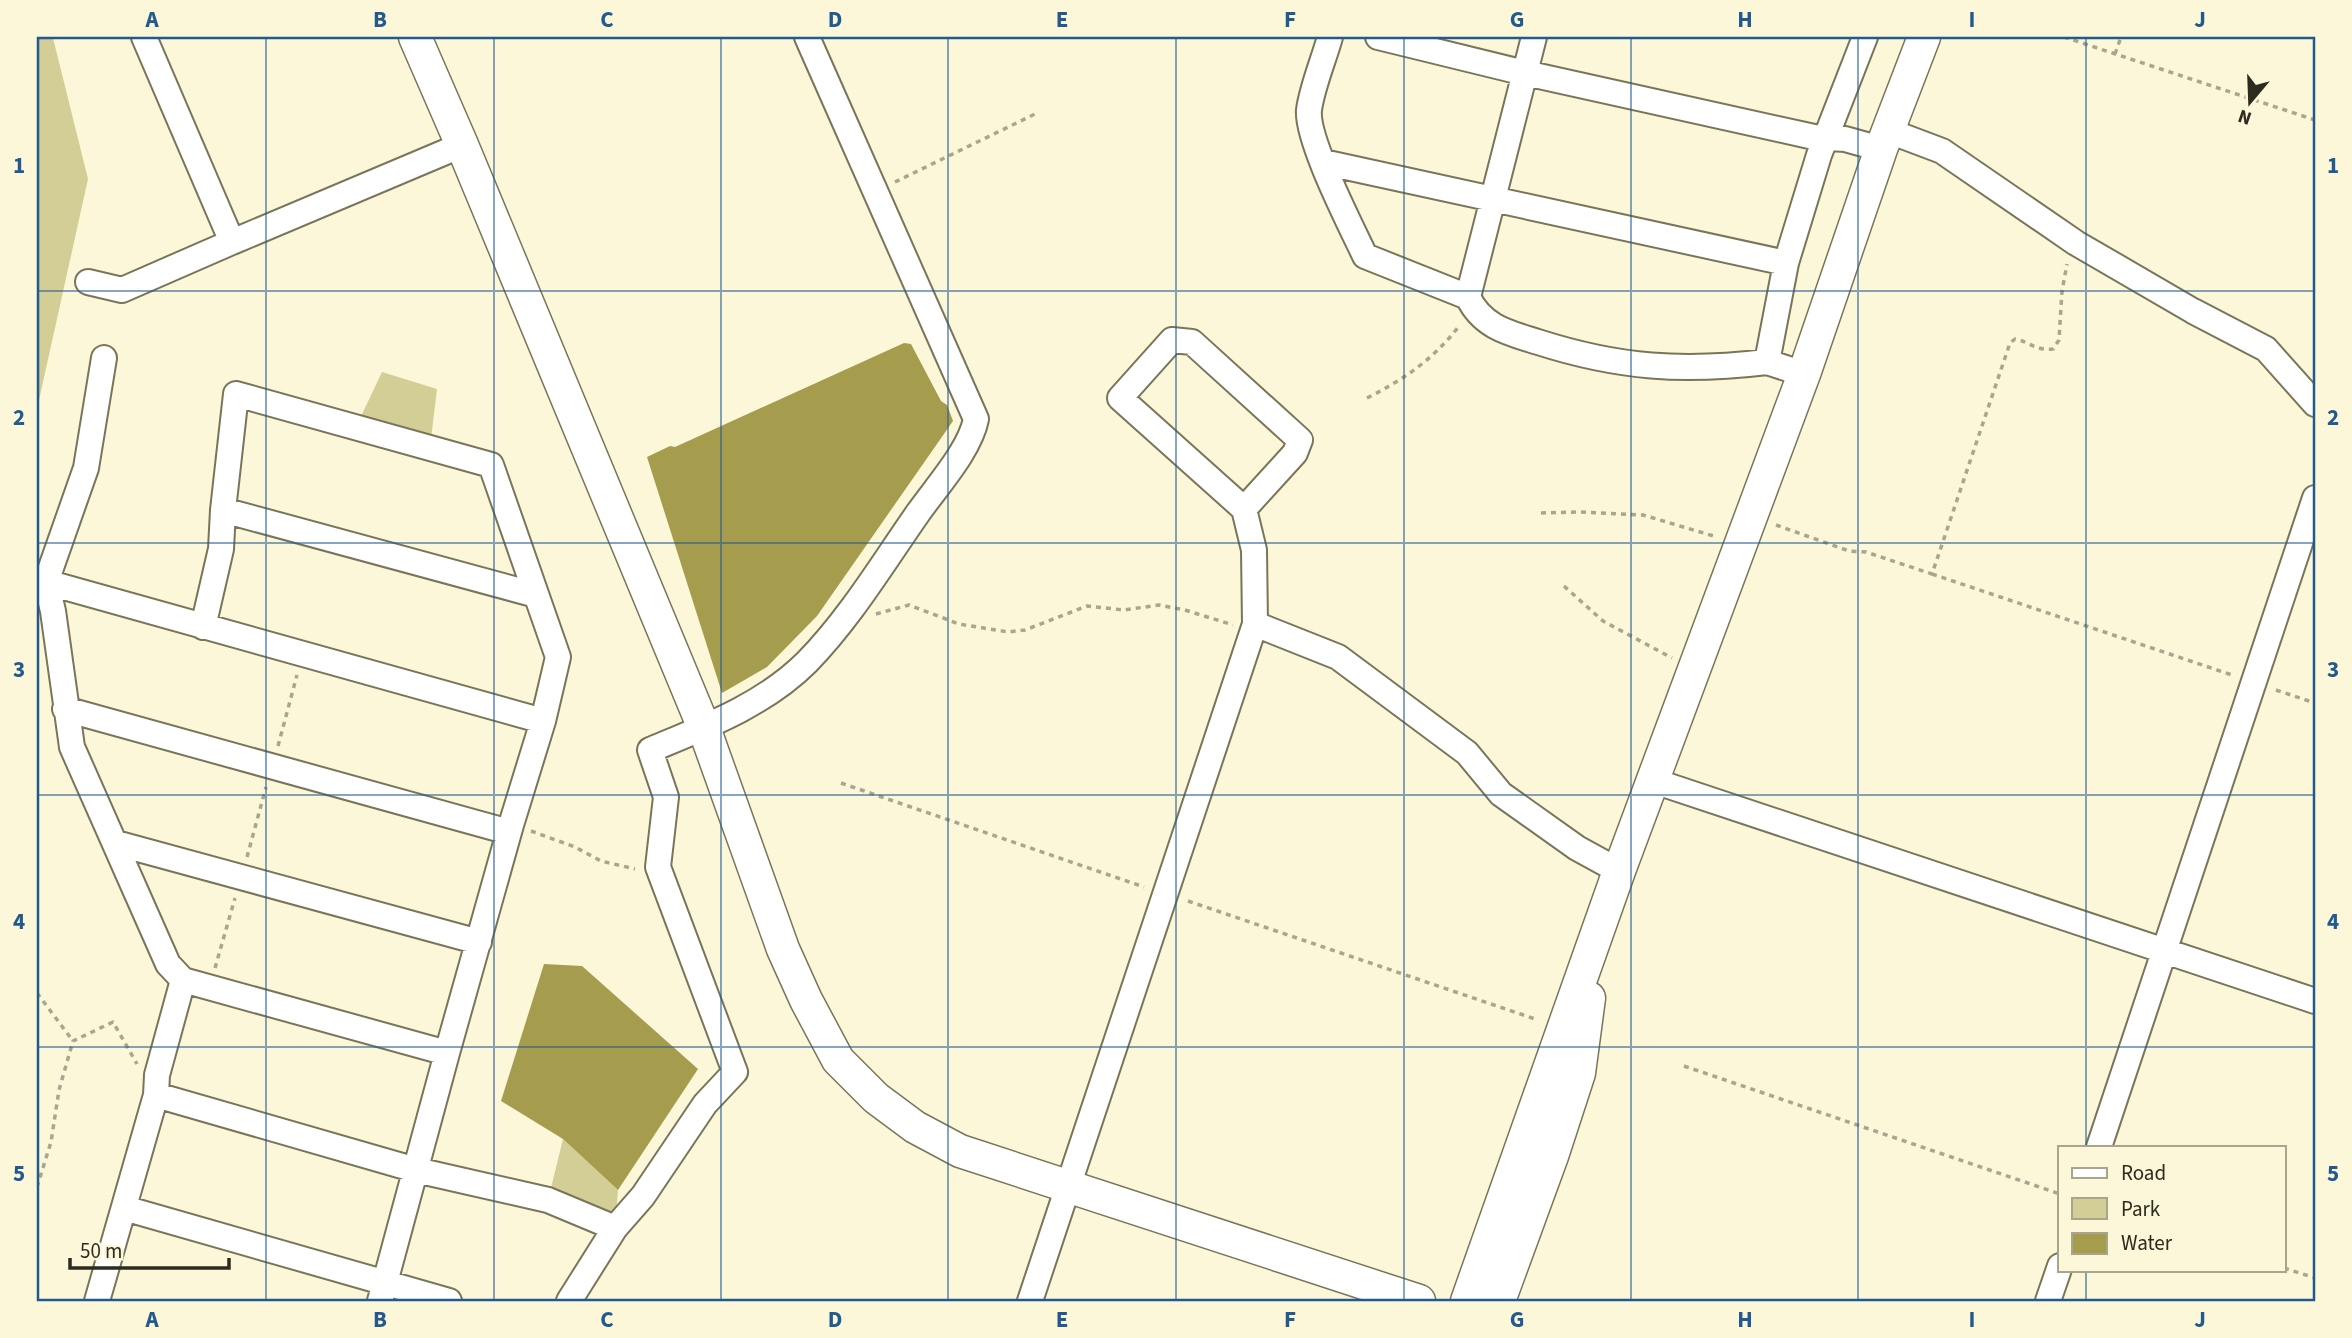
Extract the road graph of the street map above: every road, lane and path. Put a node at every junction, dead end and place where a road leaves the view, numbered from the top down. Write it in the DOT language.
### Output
graph roads {
  1 [pos="144,37"];
  2 [pos="415,37"];
  3 [pos="807,37"];
  4 [pos="1330,37"];
  5 [pos="1378,37"];
  6 [pos="1534,37"];
  7 [pos="1865,37"];
  8 [pos="1924,37"];
  9 [pos="2064,37"];
  10 [pos="2121,37"];
  11 [pos="2115,54"];
  12 [pos="1525,73"];
  13 [pos="1035,114"];
  14 [pos="2315,120"];
  15 [pos="1828,136"];
  16 [pos="1885,140"];
  17 [pos="463,145"];
  18 [pos="1323,162"];
  19 [pos="875,191"];
  20 [pos="1493,198"];
  21 [pos="232,242"];
  22 [pos="2076,243"];
  23 [pos="1786,263"];
  24 [pos="88,282"];
  25 [pos="1470,302"];
  26 [pos="104,358"];
  27 [pos="1767,362"];
  28 [pos="1804,374"];
  29 [pos="1367,398"];
  30 [pos="2315,404"];
  31 [pos="2315,498"];
  32 [pos="1244,509"];
  33 [pos="223,510"];
  34 [pos="1541,513"];
  35 [pos="1746,530"];
  36 [pos="1932,574"];
  37 [pos="46,582"];
  38 [pos="1564,586"];
  39 [pos="536,594"];
  40 [pos="842,620"];
  41 [pos="1255,624"];
  42 [pos="203,627"];
  43 [pos="303,653"];
  44 [pos="1695,670"];
  45 [pos="2254,682"];
  46 [pos="2315,703"];
  47 [pos="65,709"];
  48 [pos="543,721"];
  49 [pos="704,728"];
  50 [pos="272,765"];
  51 [pos="1654,781"];
  52 [pos="841,783"];
  53 [pos="510,828"];
  54 [pos="116,843"];
  55 [pos="658,867"];
  56 [pos="241,877"];
  57 [pos="1616,881"];
  58 [pos="1167,894"];
  59 [pos="479,942"];
  60 [pos="2164,949"];
  61 [pos="183,980"];
  62 [pos="209,987"];
  63 [pos="37,993"];
  64 [pos="2315,1001"];
  65 [pos="1564,1029"];
  66 [pos="72,1041"];
  67 [pos="447,1053"];
  68 [pos="1684,1066"];
  69 [pos="156,1085"];
  70 [pos="2099,1146"];
  71 [pos="416,1170"];
  72 [pos="37,1187"];
  73 [pos="1068,1188"];
  74 [pos="2058,1193"];
  75 [pos="124,1208"];
  76 [pos="615,1228"];
  77 [pos="2286,1269"];
  78 [pos="2058,1272"];
  79 [pos="2315,1278"];
  80 [pos="383,1293"];
  81 [pos="97,1301"];
  82 [pos="449,1301"];
  83 [pos="569,1301"];
  84 [pos="1030,1301"];
  85 [pos="1419,1301"];
  86 [pos="1467,1301"];
  87 [pos="1499,1301"];
  88 [pos="2048,1301"];
  1 -- 21 [label="street"];
  2 -- 17 [label="street"];
  3 -- 19 [label="street"];
  4 -- 18 [label="street"];
  5 -- 12 [label="street"];
  6 -- 12 [label="street"];
  7 -- 15 [label="street"];
  8 -- 16 [label="street"];
  9 -- 11 [label="path"];
  10 -- 11 [label="path"];
  11 -- 14 [label="path"];
  12 -- 15 [label="street"];
  12 -- 20 [label="street"];
  13 -- 19 [label="path"];
  15 -- 16 [label="street"];
  15 -- 23 [label="street"];
  16 -- 22 [label="street"];
  16 -- 28 [label="street"];
  17 -- 21 [label="street"];
  17 -- 49 [label="street"];
  18 -- 20 [label="street"];
  18 -- 25 [label="street"];
  19 -- 40 [label="street"];
  20 -- 23 [label="street"];
  20 -- 25 [label="street"];
  21 -- 24 [label="street"];
  22 -- 30 [label="street"];
  22 -- 36 [label="path"];
  23 -- 27 [label="street"];
  25 -- 27 [label="street"];
  25 -- 29 [label="path"];
  26 -- 37 [label="street"];
  27 -- 28 [label="street"];
  28 -- 35 [label="street"];
  31 -- 45 [label="street"];
  32 -- 32 [label="street"];
  32 -- 41 [label="street"];
  33 -- 39 [label="street"];
  33 -- 39 [label="street"];
  33 -- 42 [label="street"];
  34 -- 35 [label="path"];
  35 -- 36 [label="path"];
  35 -- 44 [label="street"];
  36 -- 45 [label="path"];
  37 -- 42 [label="street"];
  37 -- 47 [label="street"];
  38 -- 44 [label="path"];
  39 -- 48 [label="street"];
  40 -- 41 [label="path"];
  40 -- 49 [label="street"];
  41 -- 57 [label="street"];
  41 -- 58 [label="street"];
  42 -- 43 [label="street"];
  43 -- 48 [label="street"];
  43 -- 50 [label="path"];
  44 -- 51 [label="street"];
  45 -- 46 [label="path"];
  45 -- 60 [label="street"];
  47 -- 50 [label="street"];
  47 -- 54 [label="street"];
  48 -- 53 [label="street"];
  49 -- 55 [label="street"];
  49 -- 73 [label="street"];
  50 -- 53 [label="street"];
  50 -- 56 [label="path"];
  51 -- 57 [label="street"];
  51 -- 60 [label="street"];
  52 -- 58 [label="path"];
  53 -- 55 [label="path"];
  53 -- 59 [label="street"];
  54 -- 56 [label="street"];
  54 -- 61 [label="street"];
  55 -- 76 [label="street"];
  56 -- 59 [label="street"];
  56 -- 62 [label="path"];
  57 -- 65 [label="street"];
  57 -- 87 [label="street"];
  58 -- 65 [label="path"];
  58 -- 73 [label="street"];
  59 -- 67 [label="street"];
  60 -- 64 [label="street"];
  60 -- 70 [label="street"];
  61 -- 62 [label="street"];
  61 -- 69 [label="street"];
  62 -- 67 [label="street"];
  63 -- 66 [label="path"];
  65 -- 86 [label="street"];
  66 -- 69 [label="path"];
  66 -- 72 [label="path"];
  67 -- 71 [label="street"];
  68 -- 74 [label="path"];
  69 -- 71 [label="street"];
  69 -- 75 [label="street"];
  71 -- 76 [label="street"];
  71 -- 80 [label="street"];
  73 -- 84 [label="street"];
  73 -- 85 [label="street"];
  75 -- 80 [label="street"];
  75 -- 81 [label="street"];
  76 -- 83 [label="street"];
  77 -- 79 [label="path"];
  78 -- 88 [label="street"];
  80 -- 82 [label="street"];
}
